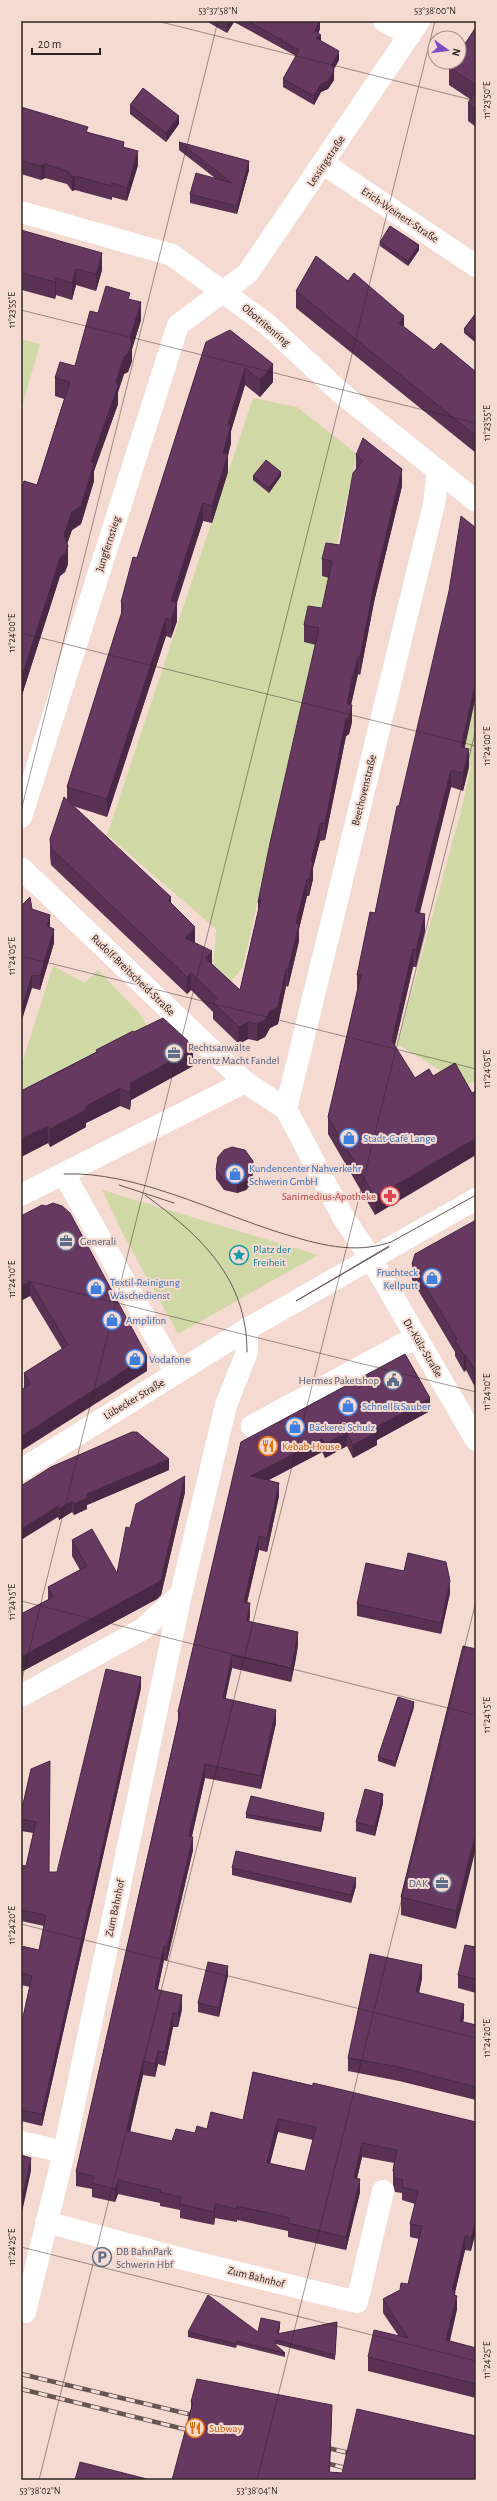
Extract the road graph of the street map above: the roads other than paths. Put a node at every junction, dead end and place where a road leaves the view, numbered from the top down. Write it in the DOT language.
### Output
graph roads {
  1 [pos="384,21"];
  2 [pos="414,28"];
  3 [pos="324,164"];
  4 [pos="21,212"];
  5 [pos="476,266"];
  6 [pos="223,291"];
  7 [pos="438,470"];
  8 [pos="476,501"];
  9 [pos="21,817"];
  10 [pos="21,868"];
  11 [pos="245,1082"];
  12 [pos="286,1109"];
  13 [pos="64,1174"];
  14 [pos="21,1195"];
  15 [pos="476,1199"];
  16 [pos="370,1257"];
  17 [pos="247,1329"];
  18 [pos="418,1339"];
  19 [pos="176,1373"];
  20 [pos="252,1426"];
  21 [pos="476,1440"];
  22 [pos="21,1470"];
  23 [pos="181,1594"];
  24 [pos="21,1696"];
  25 [pos="21,2142"];
  26 [pos="64,2152"];
  27 [pos="383,2191"];
  28 [pos="46,2222"];
  29 [pos="25,2312"];
  1 -- 2 [label="street"];
  2 -- 3 [label="street, Lessingstraße"];
  3 -- 5 [label="street, Erich-Weinert-Straße"];
  3 -- 6 [label="street, Lessingstraße"];
  4 -- 6 [label="street, Obotritenring"];
  6 -- 7 [label="street, Obotritenring"];
  6 -- 9 [label="street, Jungfernstieg"];
  7 -- 8 [label="street, Obotritenring"];
  7 -- 12 [label="street, Beethovenstraße"];
  10 -- 11 [label="street, Rudolf-Breitscheid-Straße"];
  11 -- 12 [label="street, Rudolf-Breitscheid-Straße"];
  11 -- 13 [label="street"];
  12 -- 16 [label="street"];
  13 -- 14 [label="street"];
  13 -- 19 [label="street"];
  15 -- 16 [label="street, Lübecker Straße"];
  16 -- 17 [label="street, Lübecker Straße"];
  16 -- 18 [label="street, Dr.-Külz-Straße"];
  17 -- 19 [label="street, Lübecker Straße"];
  17 -- 23 [label="street, Zum Bahnhof"];
  18 -- 20 [label="street"];
  18 -- 21 [label="street, Dr.-Külz-Straße"];
  19 -- 22 [label="street, Lübecker Straße"];
  23 -- 24 [label="street"];
  23 -- 26 [label="street, Zum Bahnhof"];
  25 -- 26 [label="street"];
  26 -- 28 [label="street, Zum Bahnhof"];
  27 -- 28 [label="street, Zum Bahnhof"];
  28 -- 29 [label="street, Zum Bahnhof"];
}
